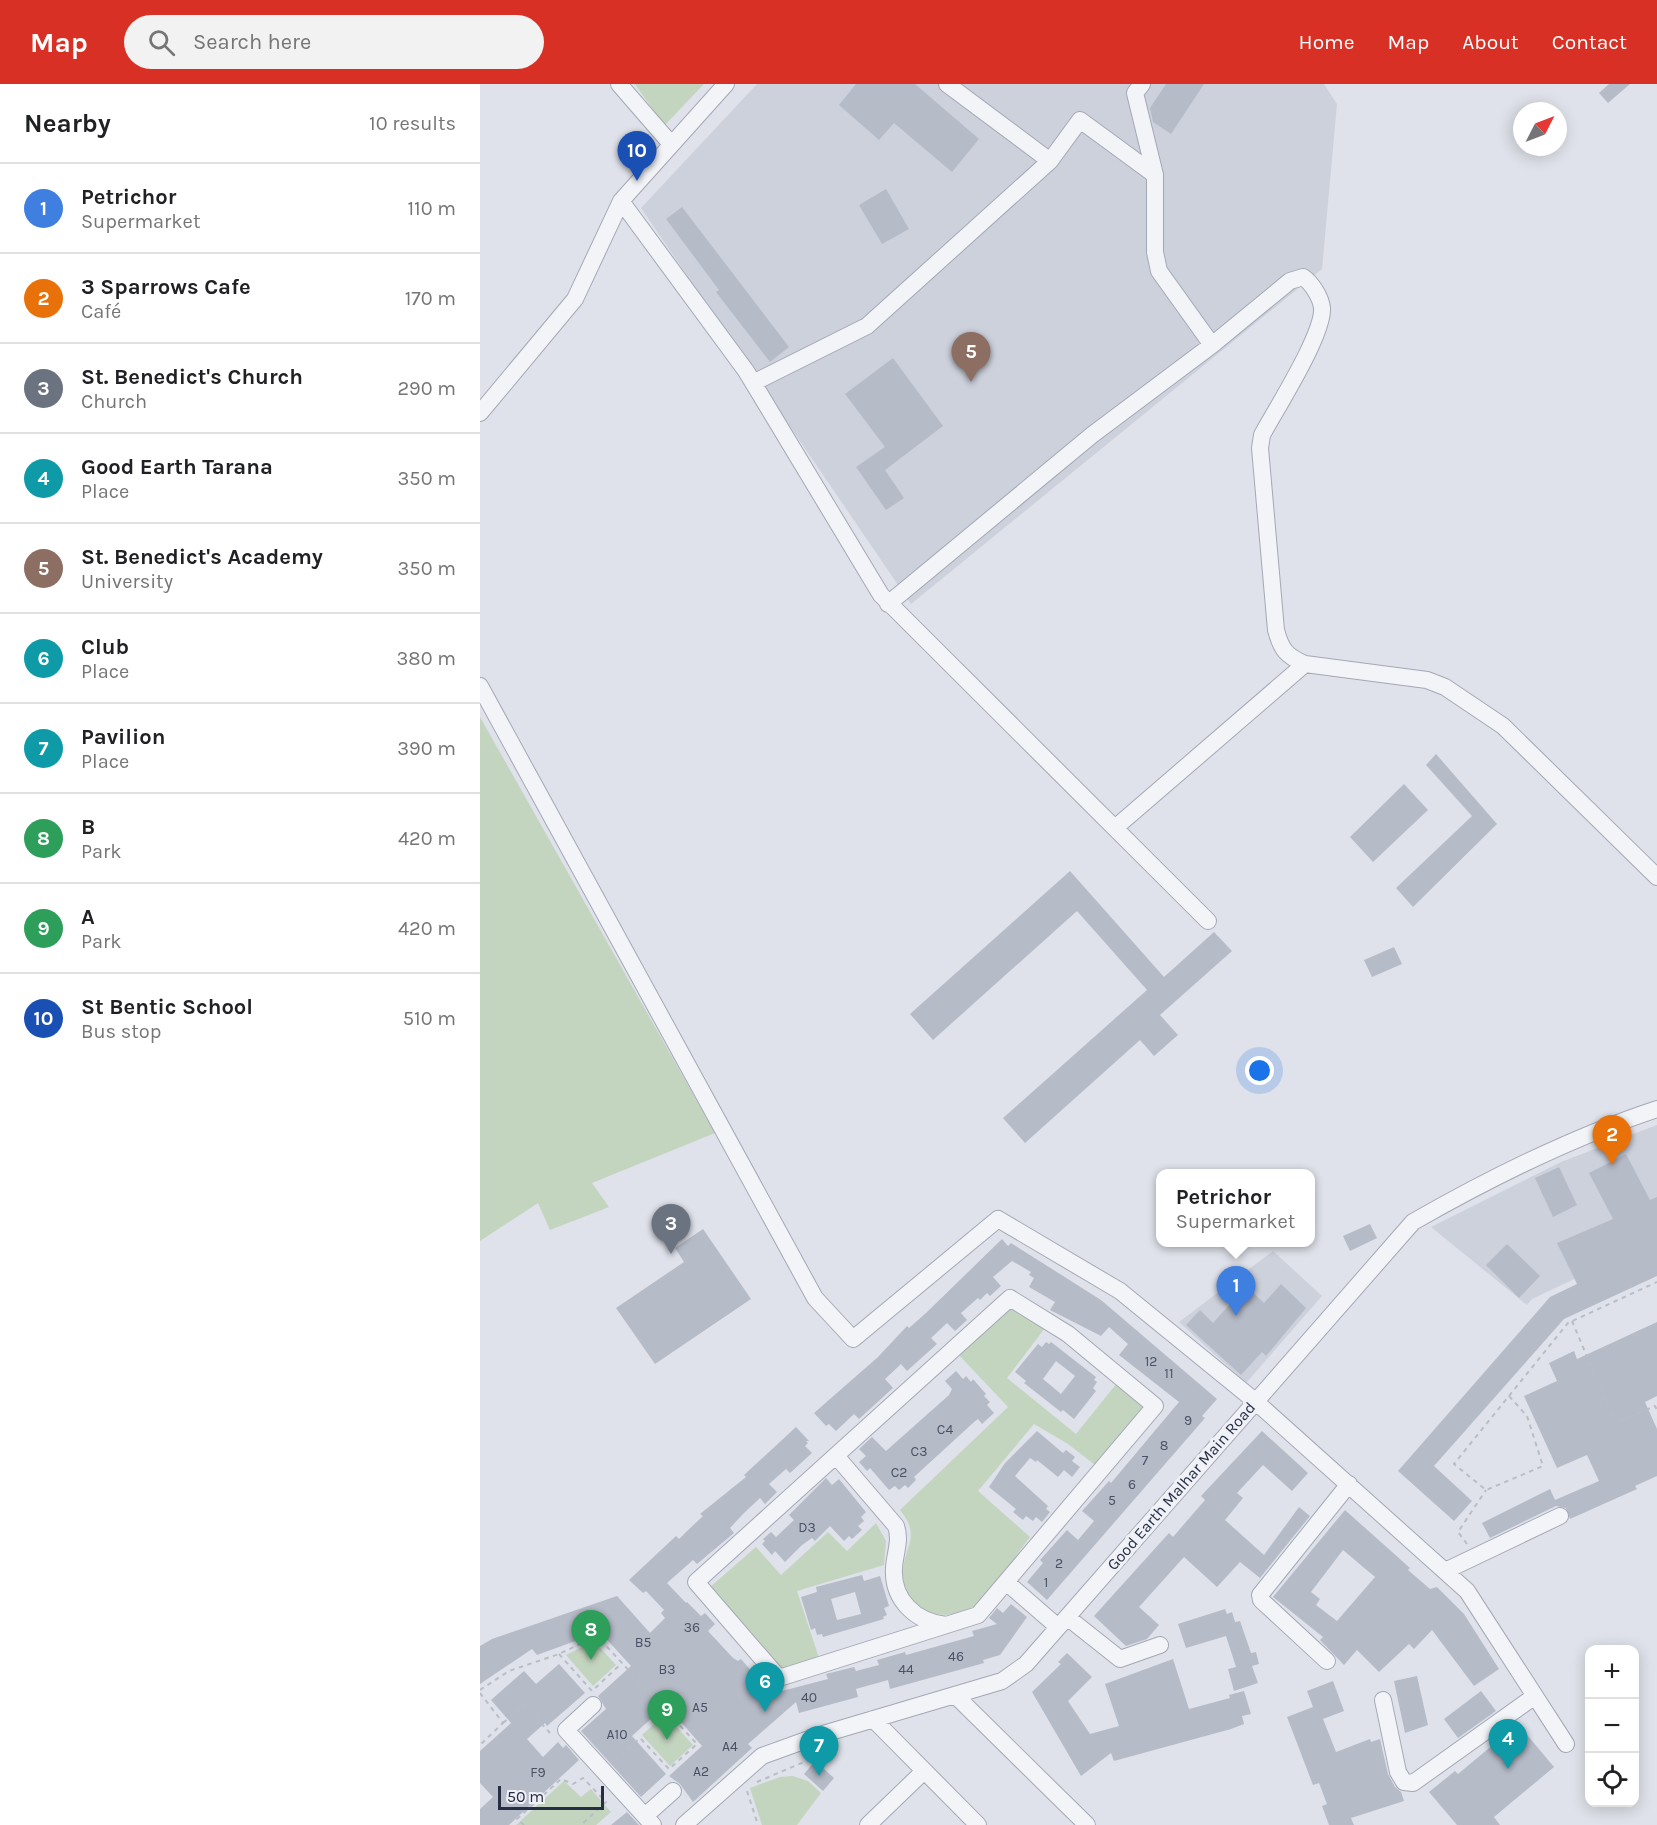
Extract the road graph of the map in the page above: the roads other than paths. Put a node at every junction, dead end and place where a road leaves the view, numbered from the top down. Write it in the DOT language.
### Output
graph roads {
  1 [pos="619,84"];
  2 [pos="726,84"];
  3 [pos="947,84"];
  4 [pos="1142,84"];
  5 [pos="671,144"];
  6 [pos="1050,161"];
  7 [pos="1155,175"];
  8 [pos="621,201"];
  9 [pos="1212,345"];
  10 [pos="753,383"];
  11 [pos="480,413"];
  12 [pos="888,604"];
  13 [pos="1305,664"];
  14 [pos="480,686"];
  15 [pos="1116,827"];
  16 [pos="1657,877"];
  17 [pos="1208,921"];
  18 [pos="1657,1109"];
  19 [pos="1256,1401"];
  20 [pos="837,1457"];
  21 [pos="1349,1484"];
  22 [pos="1560,1516"];
  23 [pos="1445,1571"];
  24 [pos="1006,1582"];
  25 [pos="1063,1622"];
  26 [pos="947,1625"];
  27 [pos="1160,1645"];
  28 [pos="1327,1660"];
  29 [pos="955,1695"];
  30 [pos="1535,1696"];
  31 [pos="1383,1700"];
  32 [pos="593,1705"];
  33 [pos="873,1719"];
  34 [pos="1566,1744"];
  35 [pos="924,1771"];
  36 [pos="673,1791"];
  37 [pos="649,1821"];
  38 [pos="684,1825"];
  39 [pos="868,1825"];
  40 [pos="978,1825"];
  41 [pos="1087,1825"];
  1 -- 5 [label="street"];
  2 -- 5 [label="street"];
  3 -- 6 [label="street"];
  4 -- 7 [label="street"];
  5 -- 8 [label="street"];
  6 -- 7 [label="street"];
  6 -- 10 [label="street"];
  7 -- 9 [label="street"];
  8 -- 10 [label="street"];
  8 -- 11 [label="street"];
  9 -- 12 [label="street"];
  9 -- 13 [label="street"];
  10 -- 12 [label="street"];
  12 -- 15 [label="street"];
  13 -- 15 [label="street"];
  13 -- 16 [label="street"];
  14 -- 19 [label="street"];
  15 -- 17 [label="street"];
  18 -- 19 [label="street, Good Earth Malhar Main Road"];
  19 -- 21 [label="street"];
  19 -- 25 [label="street, Good Earth Malhar Main Road"];
  20 -- 24 [label="street"];
  20 -- 26 [label="street"];
  20 -- 26 [label="street"];
  21 -- 23 [label="street"];
  21 -- 28 [label="street"];
  22 -- 23 [label="street"];
  23 -- 30 [label="street"];
  24 -- 25 [label="street"];
  24 -- 26 [label="street"];
  25 -- 27 [label="street"];
  25 -- 29 [label="street, Good Earth Malhar Main Road"];
  29 -- 33 [label="street, Good Earth Malhar Main Road"];
  29 -- 41 [label="street"];
  30 -- 31 [label="street"];
  30 -- 34 [label="street"];
  32 -- 37 [label="street"];
  33 -- 35 [label="street"];
  33 -- 38 [label="street, Good Earth Malhar Main Road"];
  35 -- 39 [label="street"];
  35 -- 40 [label="street"];
  36 -- 37 [label="street"];
}
